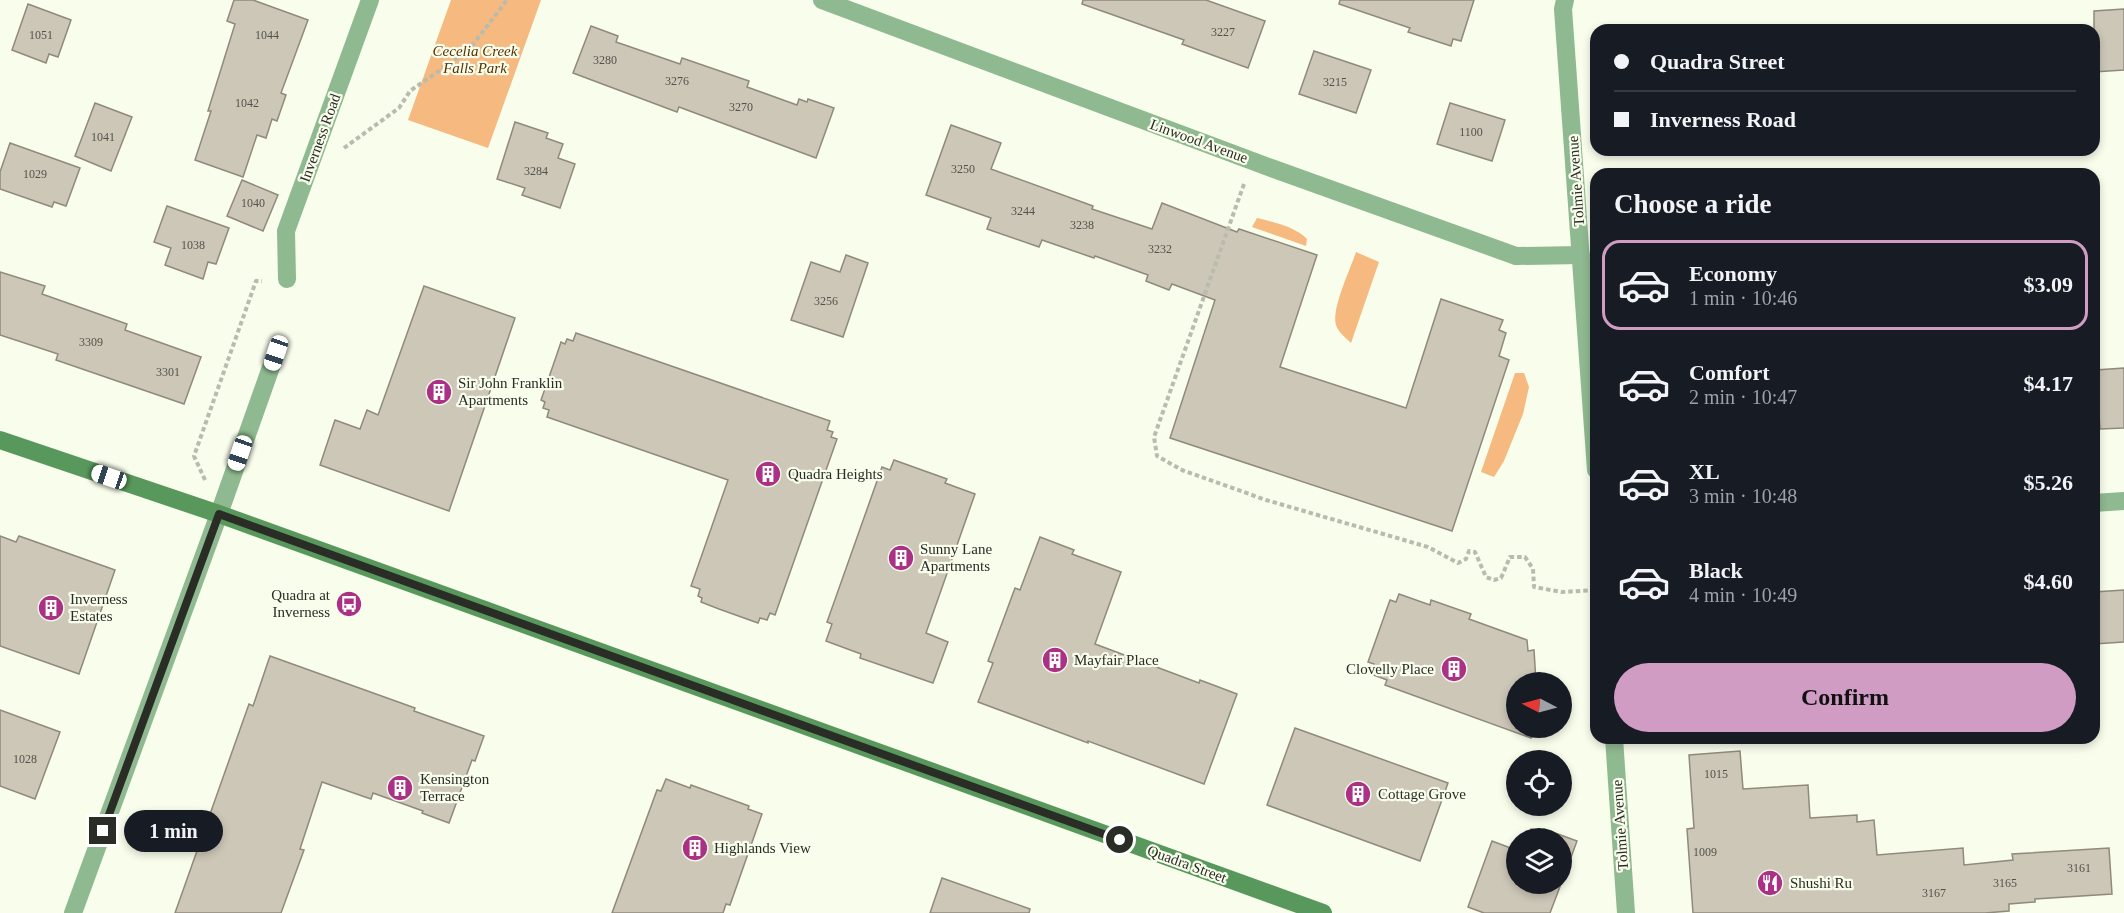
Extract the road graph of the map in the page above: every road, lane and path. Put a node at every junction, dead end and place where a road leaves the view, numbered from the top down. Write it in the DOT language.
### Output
graph roads {
  1 [pos="370,0"];
  2 [pos="507,0"];
  3 [pos="822,0"];
  4 [pos="1565,0"];
  5 [pos="343,149"];
  6 [pos="1250,160"];
  7 [pos="1581,255"];
  8 [pos="286,279"];
  9 [pos="276,353"];
  10 [pos="1590,384"];
  11 [pos="0,440"];
  12 [pos="2124,501"];
  13 [pos="2100,503"];
  14 [pos="219,514"];
  15 [pos="1590,590"];
  16 [pos="1614,744"];
  17 [pos="73,913"];
  18 [pos="1323,913"];
  19 [pos="1626,913"];
  1 -- 8 [label="street, Inverness Road"];
  2 -- 5 [label="path"];
  3 -- 6 [label="street, Linwood Avenue"];
  4 -- 7 [label="street, Tolmie Avenue"];
  6 -- 7 [label="street, Linwood Avenue"];
  6 -- 15 [label="path"];
  7 -- 10 [label="street, Tolmie Avenue"];
  8 -- 14 [label="path"];
  9 -- 14 [label="street"];
  11 -- 14 [label="main road, Quadra Street"];
  12 -- 13 [label="street"];
  14 -- 17 [label="street"];
  14 -- 18 [label="main road, Quadra Street"];
  16 -- 19 [label="street, Tolmie Avenue"];
}
